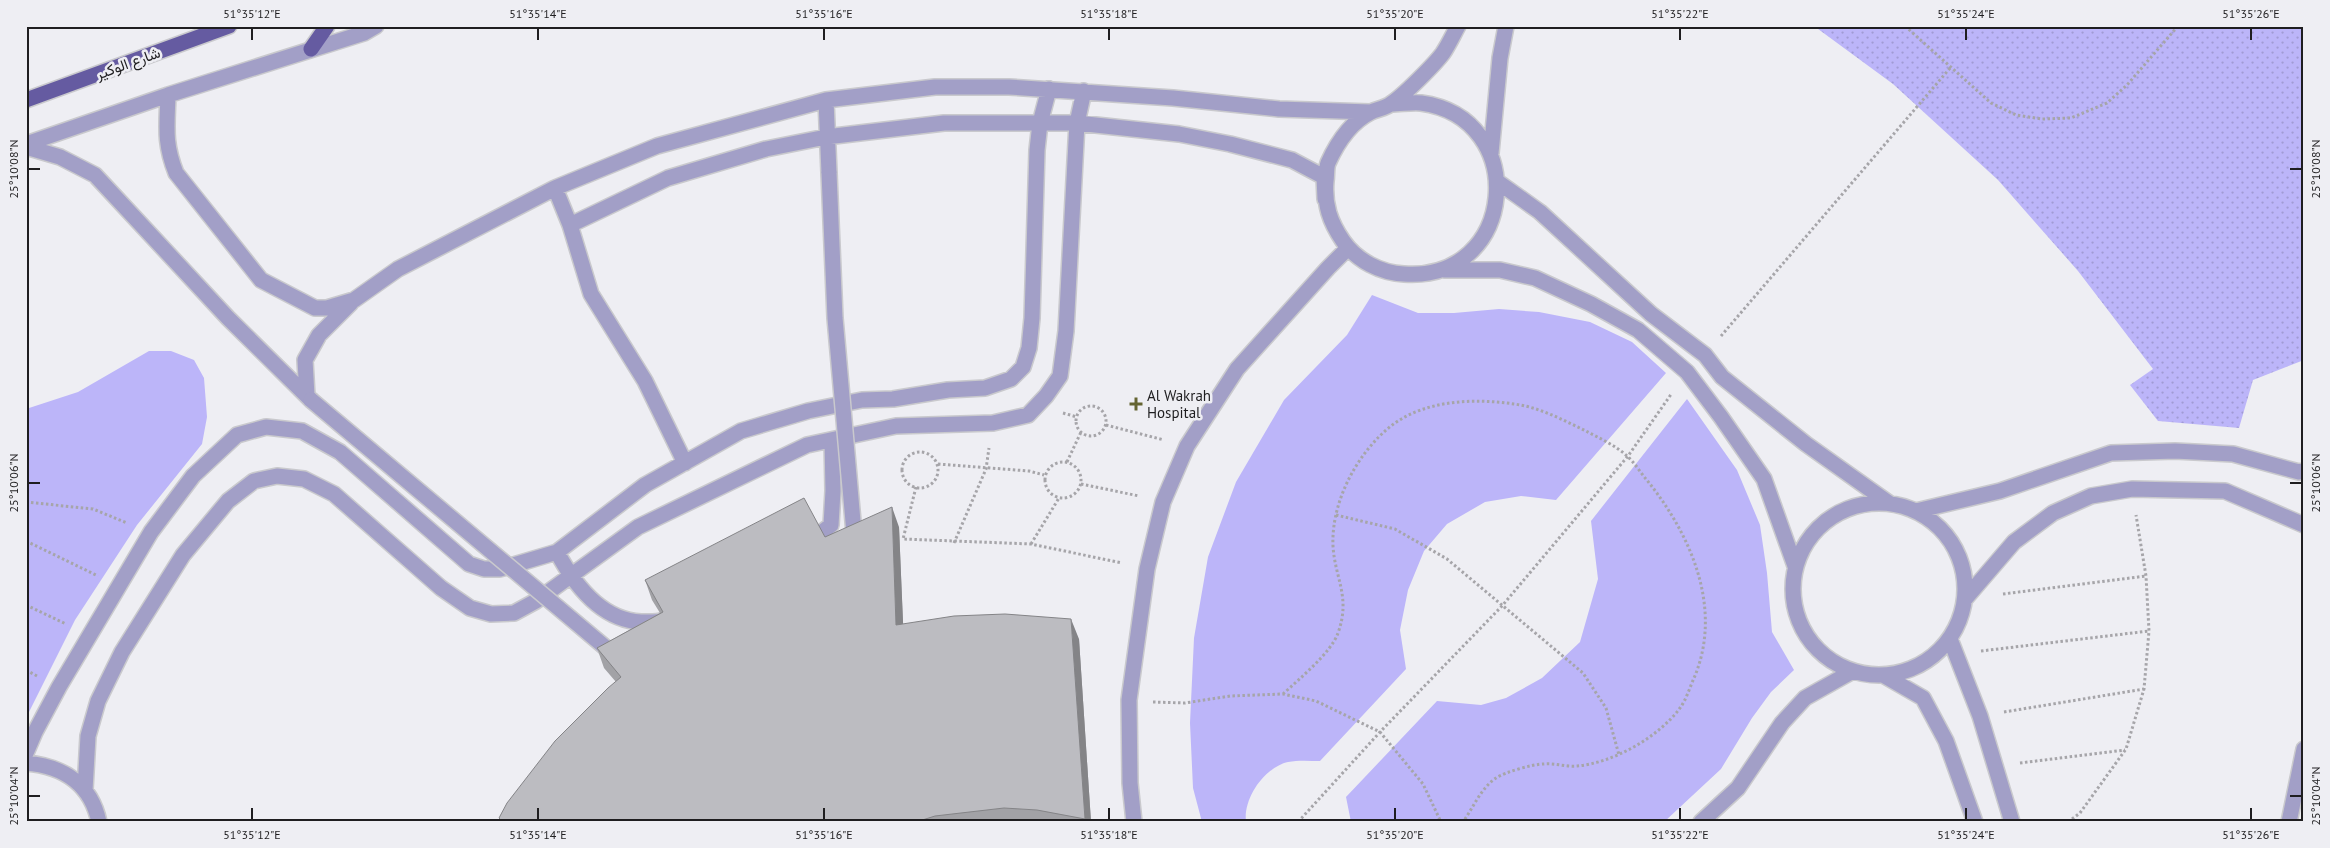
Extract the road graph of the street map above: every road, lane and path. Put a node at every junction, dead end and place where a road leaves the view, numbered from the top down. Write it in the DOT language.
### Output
graph roads {
  1 [pos="229,26"];
  2 [pos="327,26"];
  3 [pos="376,26"];
  4 [pos="1458,26"];
  5 [pos="1506,26"];
  6 [pos="1905,26"];
  7 [pos="2178,26"];
  8 [pos="311,49"];
  9 [pos="1952,67"];
  10 [pos="1049,89"];
  11 [pos="1084,91"];
  12 [pos="168,95"];
  13 [pos="26,100"];
  14 [pos="826,100"];
  15 [pos="1391,104"];
  16 [pos="1370,112"];
  17 [pos="1040,123"];
  18 [pos="1077,123"];
  19 [pos="826,137"];
  20 [pos="26,146"];
  21 [pos="1491,153"];
  22 [pos="1498,182"];
  23 [pos="555,188"];
  24 [pos="1325,199"];
  25 [pos="570,225"];
  26 [pos="1348,248"];
  27 [pos="1442,270"];
  28 [pos="354,300"];
  29 [pos="1651,314"];
  30 [pos="1638,330"];
  31 [pos="1705,355"];
  32 [pos="1687,372"];
  33 [pos="309,398"];
  34 [pos="993,423"];
  35 [pos="1106,425"];
  36 [pos="1081,432"];
  37 [pos="832,440"];
  38 [pos="1187,446"];
  39 [pos="1628,456"];
  40 [pos="685,462"];
  41 [pos="1067,462"];
  42 [pos="938,464"];
  43 [pos="986,469"];
  44 [pos="2304,471"];
  45 [pos="1045,475"];
  46 [pos="1081,484"];
  47 [pos="916,487"];
  48 [pos="2132,489"];
  49 [pos="1058,498"];
  50 [pos="26,502"];
  51 [pos="1163,502"];
  52 [pos="1889,503"];
  53 [pos="1916,510"];
  54 [pos="1336,515"];
  55 [pos="2304,525"];
  56 [pos="151,532"];
  57 [pos="26,541"];
  58 [pos="954,543"];
  59 [pos="1031,544"];
  60 [pos="557,552"];
  61 [pos="791,555"];
  62 [pos="857,564"];
  63 [pos="1795,566"];
  64 [pos="1148,569"];
  65 [pos="570,576"];
  66 [pos="2146,576"];
  67 [pos="119,586"];
  68 [pos="1965,599"];
  69 [pos="26,605"];
  70 [pos="1502,606"];
  71 [pos="676,613"];
  72 [pos="2149,631"];
  73 [pos="89,635"];
  74 [pos="1950,639"];
  75 [pos="1956,654"];
  76 [pos="631,668"];
  77 [pos="1853,671"];
  78 [pos="1883,675"];
  79 [pos="2144,689"];
  80 [pos="1283,694"];
  81 [pos="1130,700"];
  82 [pos="1980,716"];
  83 [pos="1380,732"];
  84 [pos="2304,749"];
  85 [pos="2126,750"];
  86 [pos="26,752"];
  87 [pos="1619,755"];
  88 [pos="26,763"];
  89 [pos="1996,766"];
  90 [pos="85,790"];
  91 [pos="100,821"];
  92 [pos="1134,822"];
  93 [pos="1298,822"];
  94 [pos="1441,822"];
  95 [pos="1463,822"];
  96 [pos="1701,822"];
  97 [pos="1976,822"];
  98 [pos="2012,822"];
  99 [pos="2068,822"];
  100 [pos="2288,822"];
  1 -- 13 [label="main road, شارع الوكير"];
  2 -- 8 [label="main road"];
  3 -- 8 [label="lane"];
  4 -- 15 [label="lane"];
  5 -- 21 [label="lane"];
  6 -- 9 [label="path"];
  7 -- 9 [label="path"];
  8 -- 12 [label="lane"];
  9 -- 31 [label="path"];
  10 -- 11 [label="lane"];
  10 -- 14 [label="lane"];
  10 -- 17 [label="lane"];
  11 -- 16 [label="lane"];
  11 -- 18 [label="lane"];
  12 -- 20 [label="lane"];
  12 -- 28 [label="lane"];
  14 -- 19 [label="lane"];
  14 -- 23 [label="lane"];
  15 -- 16 [label="lane"];
  15 -- 21 [label="lane"];
  16 -- 24 [label="lane"];
  17 -- 18 [label="lane"];
  17 -- 19 [label="lane"];
  17 -- 40 [label="lane"];
  18 -- 24 [label="lane"];
  18 -- 34 [label="lane"];
  19 -- 25 [label="lane"];
  19 -- 62 [label="lane, bridge"];
  20 -- 33 [label="lane"];
  21 -- 22 [label="lane"];
  22 -- 27 [label="lane"];
  22 -- 29 [label="lane"];
  23 -- 25 [label="lane"];
  23 -- 28 [label="lane"];
  24 -- 26 [label="lane"];
  25 -- 40 [label="lane"];
  26 -- 27 [label="lane"];
  26 -- 38 [label="lane"];
  27 -- 30 [label="lane"];
  28 -- 33 [label="lane"];
  29 -- 30 [label="lane"];
  29 -- 31 [label="lane"];
  30 -- 32 [label="lane"];
  31 -- 52 [label="lane"];
  32 -- 39 [label="path"];
  32 -- 63 [label="lane"];
  33 -- 76 [label="lane, bridge"];
  34 -- 37 [label="lane"];
  34 -- 43 [label="path"];
  35 -- 36 [label="path"];
  35 -- 36 [label="path"];
  35 -- 38 [label="path"];
  36 -- 41 [label="path"];
  37 -- 61 [label="lane"];
  37 -- 65 [label="lane"];
  38 -- 51 [label="lane"];
  39 -- 54 [label="path"];
  39 -- 70 [label="path"];
  39 -- 87 [label="path"];
  40 -- 60 [label="lane"];
  41 -- 45 [label="path"];
  41 -- 46 [label="path"];
  42 -- 43 [label="path"];
  42 -- 47 [label="path"];
  42 -- 47 [label="path"];
  43 -- 45 [label="path"];
  43 -- 58 [label="path"];
  44 -- 53 [label="lane"];
  45 -- 49 [label="path"];
  46 -- 49 [label="path"];
  46 -- 51 [label="path"];
  47 -- 58 [label="path"];
  48 -- 55 [label="lane"];
  48 -- 66 [label="path"];
  48 -- 68 [label="lane"];
  49 -- 59 [label="path"];
  50 -- 56 [label="path"];
  51 -- 64 [label="lane"];
  52 -- 53 [label="lane"];
  52 -- 63 [label="lane"];
  53 -- 68 [label="lane"];
  54 -- 70 [label="path"];
  54 -- 80 [label="path"];
  56 -- 60 [label="lane"];
  56 -- 67 [label="lane"];
  57 -- 67 [label="path"];
  58 -- 59 [label="path"];
  59 -- 64 [label="path"];
  60 -- 65 [label="lane"];
  63 -- 77 [label="lane"];
  64 -- 81 [label="lane"];
  65 -- 71 [label="lane"];
  65 -- 90 [label="lane"];
  66 -- 68 [label="path"];
  66 -- 72 [label="path"];
  67 -- 73 [label="lane"];
  68 -- 74 [label="lane"];
  69 -- 73 [label="path"];
  70 -- 83 [label="path"];
  70 -- 87 [label="path"];
  72 -- 75 [label="path"];
  72 -- 79 [label="path"];
  73 -- 86 [label="lane"];
  74 -- 75 [label="lane"];
  74 -- 78 [label="lane"];
  75 -- 82 [label="lane"];
  77 -- 78 [label="lane"];
  77 -- 96 [label="lane"];
  78 -- 97 [label="lane"];
  79 -- 82 [label="path"];
  79 -- 85 [label="path"];
  80 -- 81 [label="path"];
  80 -- 83 [label="path"];
  81 -- 92 [label="lane"];
  82 -- 89 [label="lane"];
  83 -- 93 [label="path"];
  83 -- 94 [label="path"];
  84 -- 100 [label="lane"];
  85 -- 89 [label="path"];
  85 -- 99 [label="path"];
  87 -- 95 [label="path"];
  88 -- 90 [label="lane"];
  89 -- 98 [label="lane"];
  90 -- 91 [label="lane"];
}
